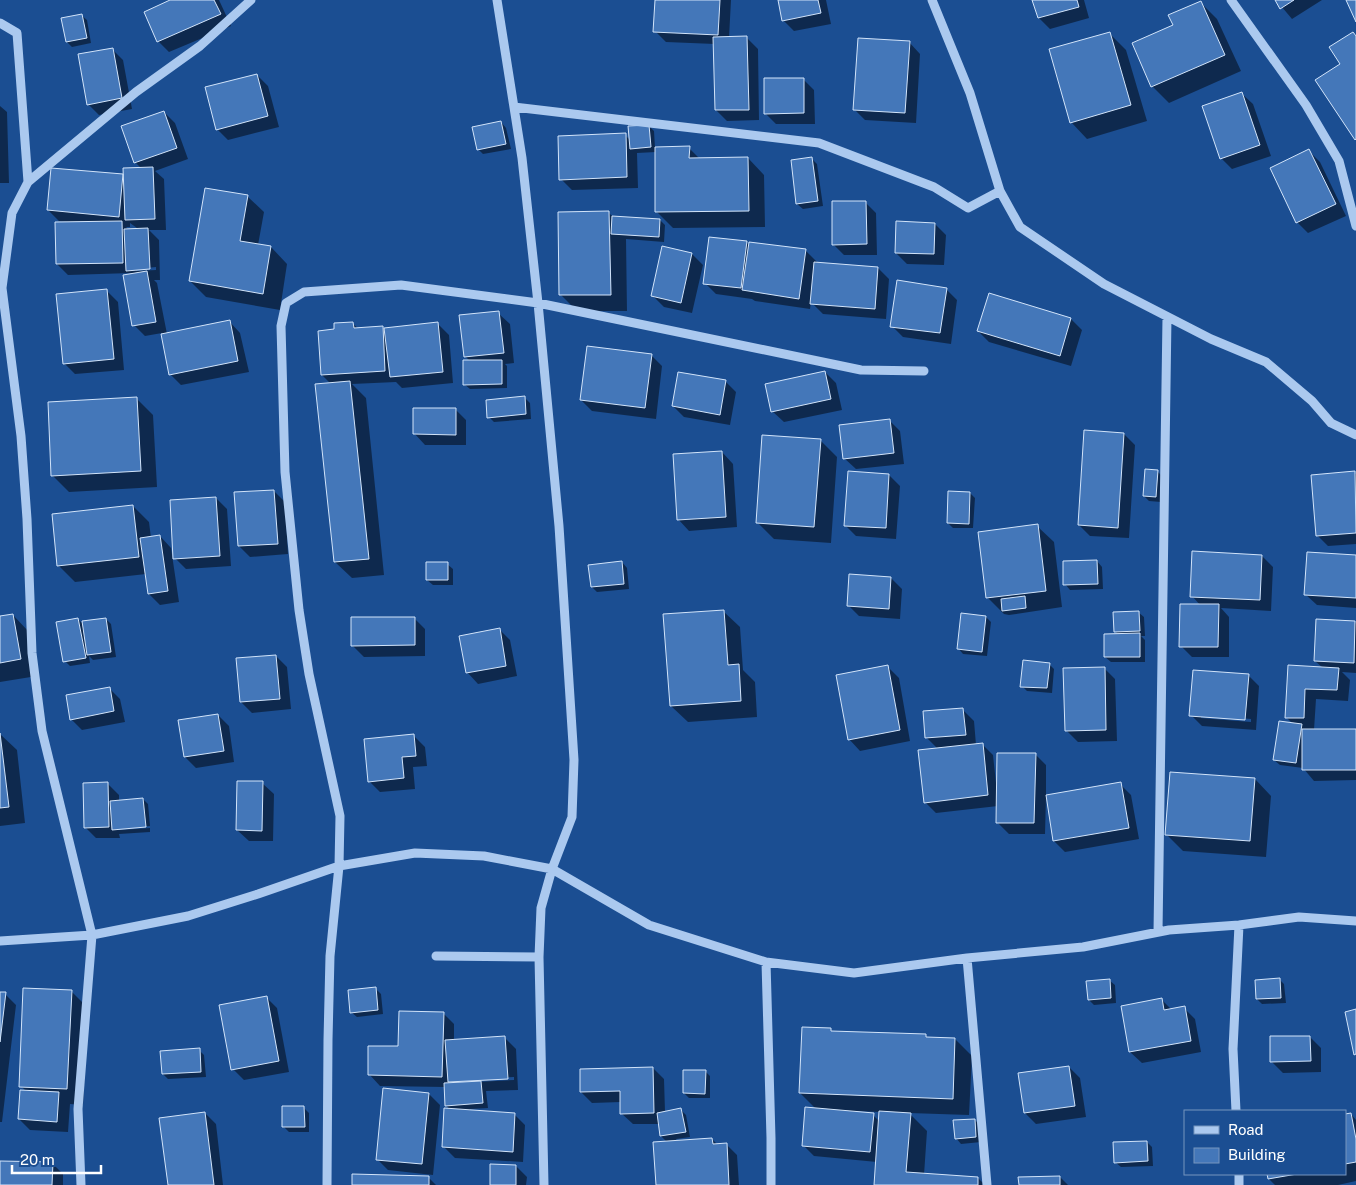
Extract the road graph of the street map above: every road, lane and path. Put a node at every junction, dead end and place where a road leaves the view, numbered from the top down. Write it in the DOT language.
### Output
graph roads {
  1 [pos="251,0"];
  2 [pos="497,0"];
  3 [pos="932,0"];
  4 [pos="1231,0"];
  5 [pos="0,23"];
  6 [pos="514,107"];
  7 [pos="28,182"];
  8 [pos="1000,191"];
  9 [pos="1356,226"];
  10 [pos="538,303"];
  11 [pos="1167,317"];
  12 [pos="924,371"];
  13 [pos="1356,435"];
  14 [pos="339,866"];
  15 [pos="552,869"];
  16 [pos="1356,921"];
  17 [pos="1239,925"];
  18 [pos="1158,932"];
  19 [pos="92,935"];
  20 [pos="0,941"];
  21 [pos="436,956"];
  22 [pos="540,957"];
  23 [pos="967,958"];
  24 [pos="766,962"];
  25 [pos="1236,1110"];
  26 [pos="81,1185"];
  27 [pos="327,1185"];
  28 [pos="544,1185"];
  29 [pos="771,1185"];
  30 [pos="987,1185"];
  1 -- 7 [label="street"];
  2 -- 6 [label="street"];
  3 -- 8 [label="street"];
  4 -- 9 [label="street"];
  5 -- 7 [label="street"];
  6 -- 8 [label="street"];
  6 -- 10 [label="street"];
  7 -- 19 [label="street"];
  8 -- 11 [label="street"];
  10 -- 12 [label="street"];
  10 -- 14 [label="street"];
  10 -- 15 [label="street"];
  11 -- 13 [label="street"];
  11 -- 18 [label="street"];
  14 -- 15 [label="street"];
  14 -- 19 [label="street"];
  14 -- 27 [label="street"];
  15 -- 22 [label="street"];
  15 -- 24 [label="street"];
  16 -- 17 [label="street"];
  17 -- 18 [label="street"];
  17 -- 25 [label="street"];
  18 -- 23 [label="street"];
  19 -- 20 [label="street"];
  19 -- 26 [label="street"];
  21 -- 22 [label="street"];
  22 -- 28 [label="street"];
  23 -- 24 [label="street"];
  23 -- 30 [label="street"];
  24 -- 29 [label="street"];
}
